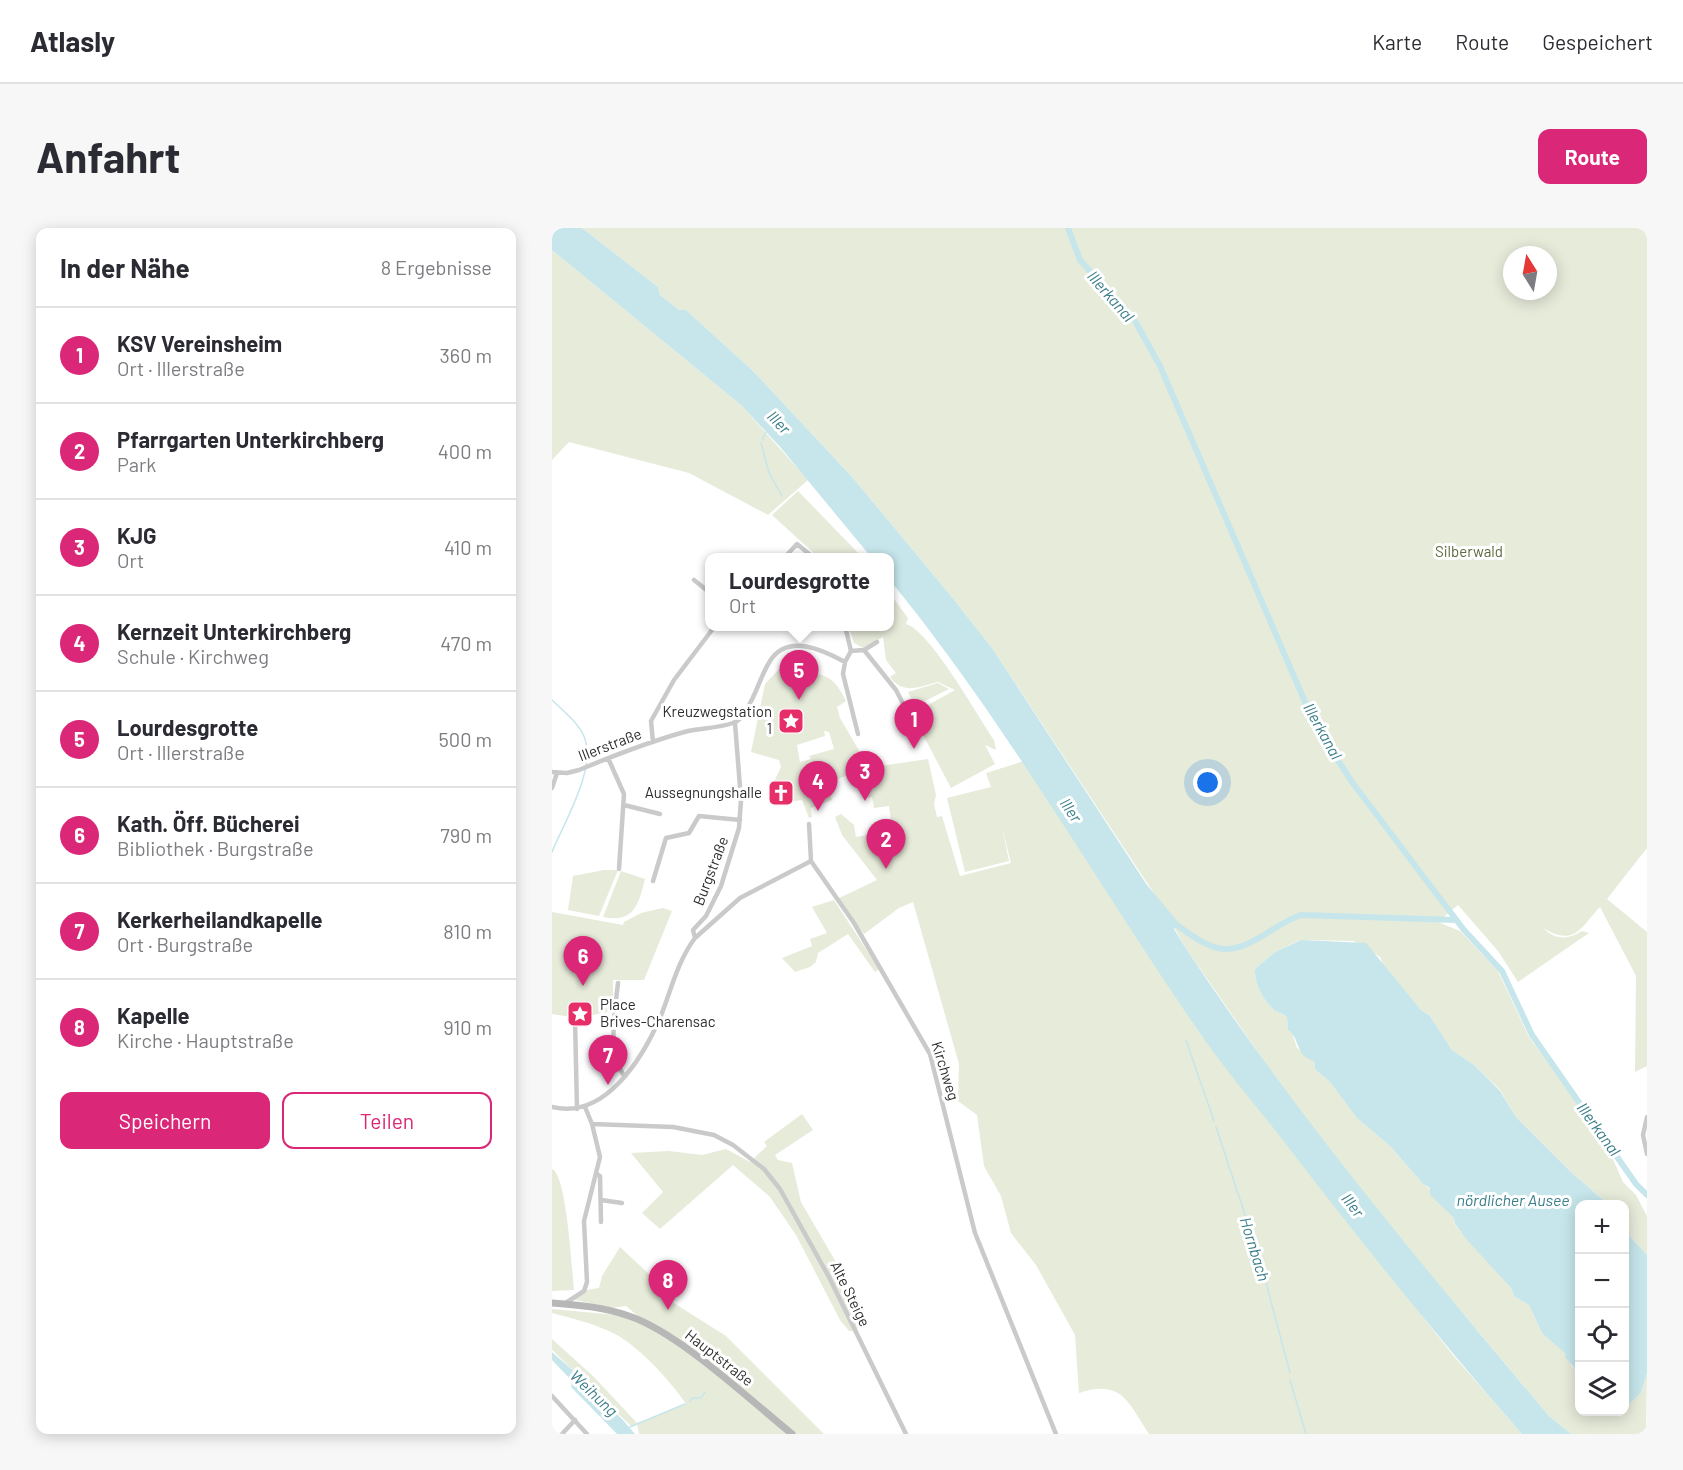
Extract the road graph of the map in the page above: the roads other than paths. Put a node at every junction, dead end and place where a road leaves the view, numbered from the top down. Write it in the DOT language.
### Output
graph roads {
  1 [pos="789,553"];
  2 [pos="808,553"];
  3 [pos="694,580"];
  4 [pos="705,589"];
  5 [pos="712,631"];
  6 [pos="846,631"];
  7 [pos="877,642"];
  8 [pos="864,650"];
  9 [pos="851,651"];
  10 [pos="845,662"];
  11 [pos="735,723"];
  12 [pos="914,725"];
  13 [pos="858,734"];
  14 [pos="653,742"];
  15 [pos="608,758"];
  16 [pos="554,772"];
  17 [pos="552,788"];
  18 [pos="624,806"];
  19 [pos="660,814"];
  20 [pos="739,820"];
  21 [pos="809,824"];
  22 [pos="811,861"];
  23 [pos="619,869"];
  24 [pos="653,881"];
  25 [pos="695,939"];
  26 [pos="618,983"];
  27 [pos="575,1019"];
  28 [pos="624,1076"];
  29 [pos="552,1107"];
  30 [pos="585,1107"];
  31 [pos="578,1109"];
  32 [pos="1647,1116"];
  33 [pos="592,1124"];
  34 [pos="1647,1154"];
  35 [pos="597,1174"];
  36 [pos="601,1200"];
  37 [pos="622,1203"];
  38 [pos="601,1222"];
  39 [pos="552,1303"];
  40 [pos="564,1304"];
  41 [pos="552,1396"];
  42 [pos="575,1420"];
  43 [pos="562,1434"];
  44 [pos="586,1434"];
  45 [pos="792,1434"];
  46 [pos="906,1434"];
  47 [pos="1056,1434"];
  1 -- 2 [label="street"];
  3 -- 4 [label="street"];
  5 -- 14 [label="street"];
  6 -- 9 [label="street"];
  7 -- 8 [label="street"];
  8 -- 9 [label="street"];
  8 -- 12 [label="street"];
  9 -- 10 [label="street"];
  10 -- 11 [label="street"];
  10 -- 13 [label="street"];
  11 -- 14 [label="street, Illerstraße"];
  11 -- 20 [label="street, Burgstraße"];
  14 -- 15 [label="street, Illerstraße"];
  15 -- 16 [label="street, Illerstraße"];
  15 -- 18 [label="street"];
  16 -- 17 [label="street"];
  18 -- 19 [label="street"];
  18 -- 23 [label="street"];
  20 -- 24 [label="street"];
  20 -- 25 [label="street, Burgstraße"];
  21 -- 22 [label="street"];
  22 -- 25 [label="street"];
  22 -- 47 [label="street, Kirchweg"];
  25 -- 28 [label="street, Burgstraße"];
  26 -- 28 [label="street"];
  27 -- 31 [label="street"];
  28 -- 30 [label="street, Burgstraße"];
  29 -- 31 [label="street"];
  30 -- 31 [label="street, Burgstraße"];
  30 -- 33 [label="street"];
  32 -- 34 [label="street"];
  33 -- 35 [label="street"];
  33 -- 46 [label="street, Alte Steige"];
  35 -- 36 [label="street"];
  35 -- 40 [label="street"];
  36 -- 37 [label="street"];
  36 -- 38 [label="street"];
  39 -- 40 [label="main road, Hauptstraße"];
  40 -- 45 [label="main road, Hauptstraße"];
  41 -- 42 [label="street"];
  42 -- 43 [label="street"];
  42 -- 44 [label="street"];
}
